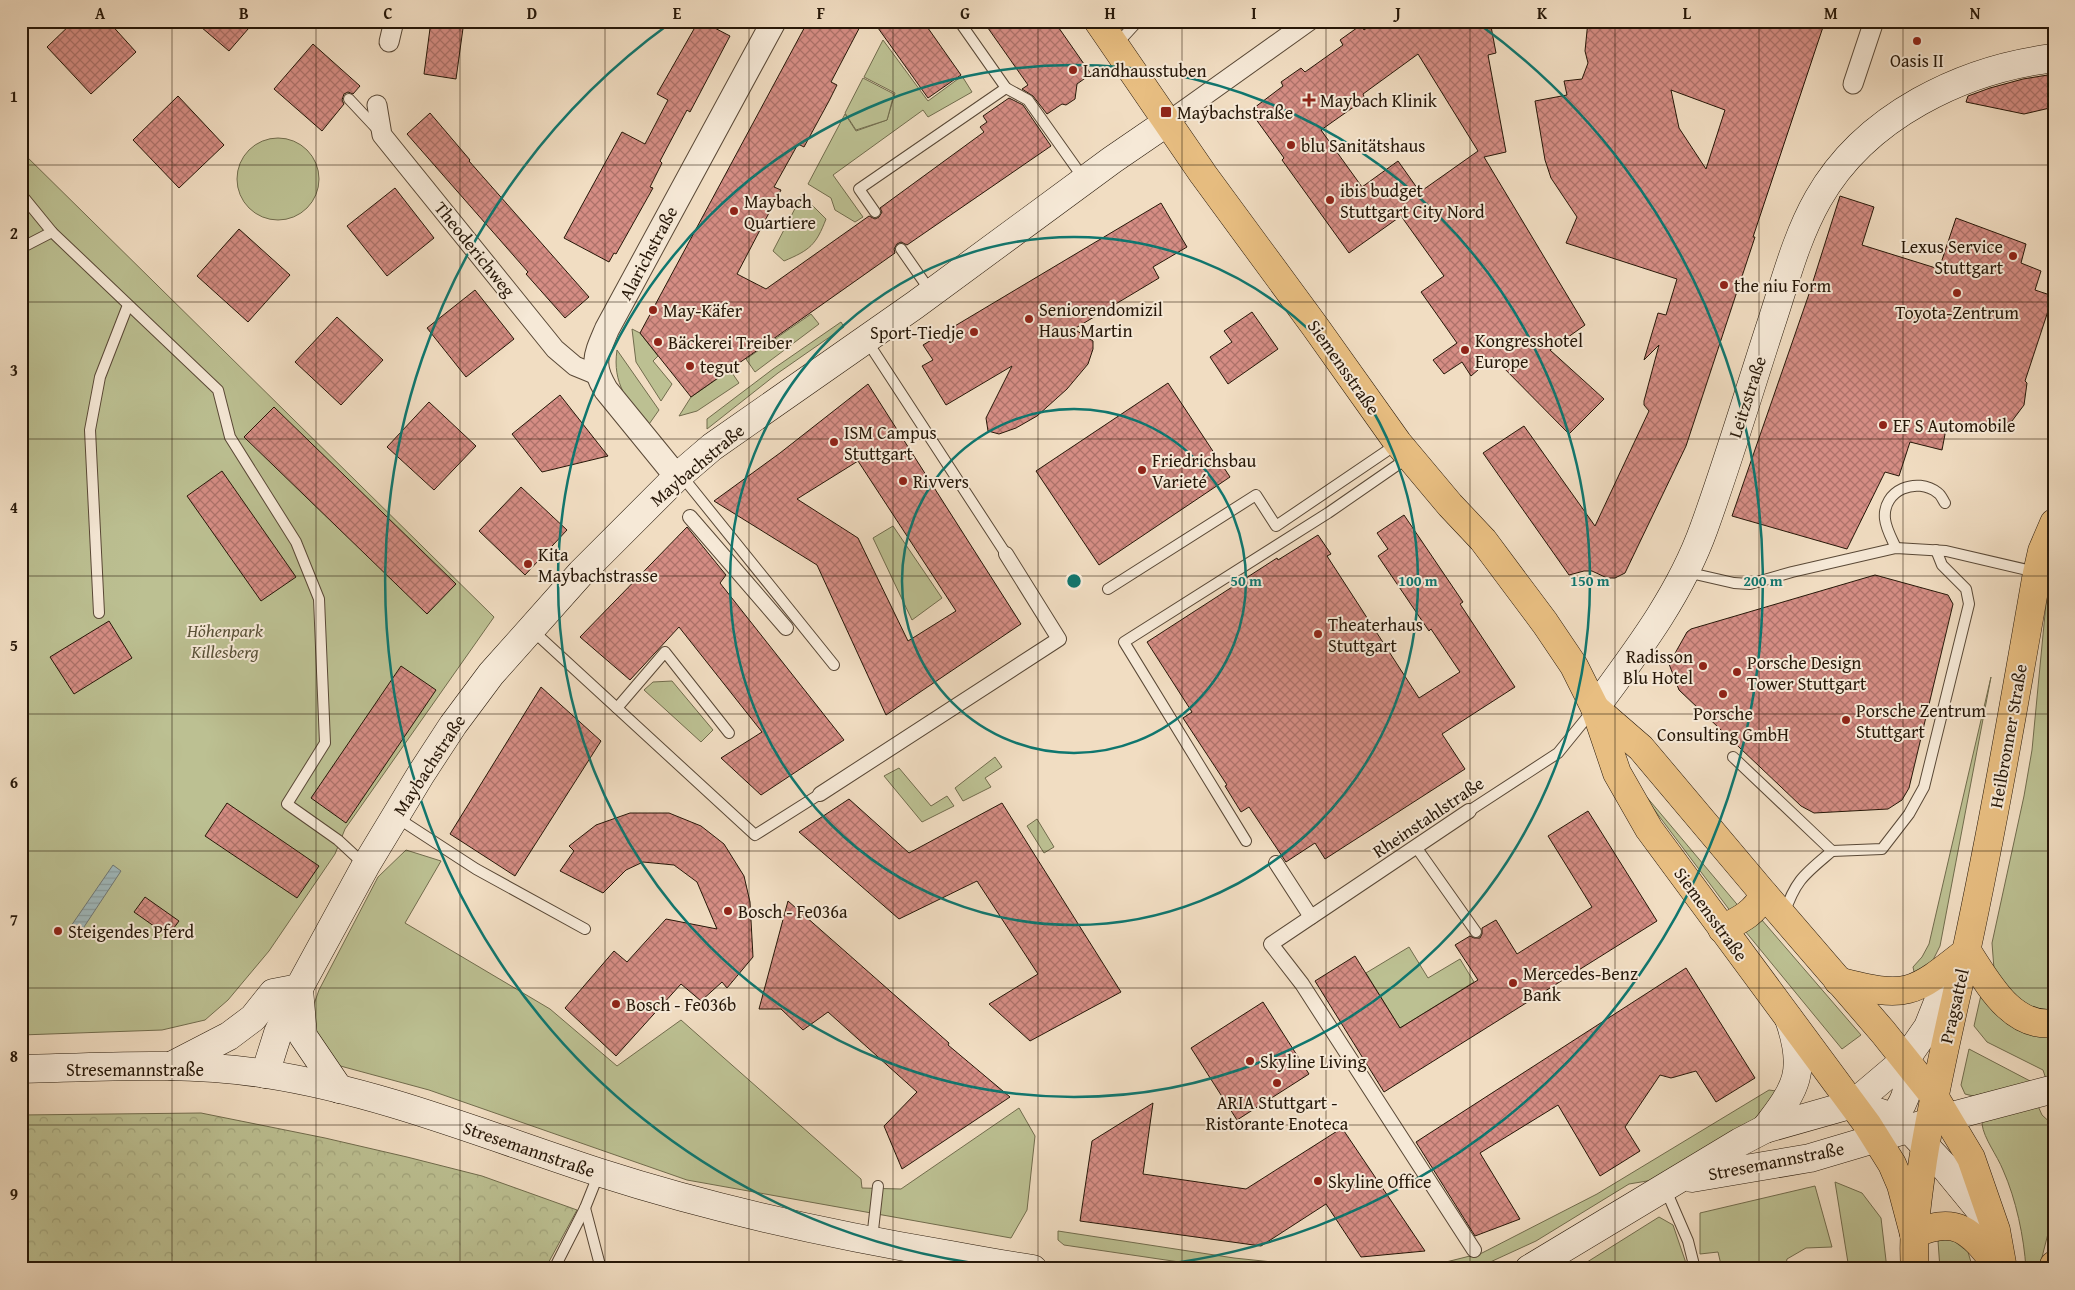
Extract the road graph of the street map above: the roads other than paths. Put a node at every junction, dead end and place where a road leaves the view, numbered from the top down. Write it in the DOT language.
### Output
graph roads {
  1 [pos="394,21"];
  2 [pos="774,21"];
  3 [pos="959,21"];
  4 [pos="1098,21"];
  5 [pos="1138,21"];
  6 [pos="1874,21"];
  7 [pos="1302,23"];
  8 [pos="389,42"];
  9 [pos="1114,46"];
  10 [pos="2054,58"];
  11 [pos="1853,84"];
  12 [pos="1006,88"];
  13 [pos="349,99"];
  14 [pos="377,105"];
  15 [pos="1166,122"];
  16 [pos="382,135"];
  17 [pos="1084,180"];
  18 [pos="21,194"];
  19 [pos="875,212"];
  20 [pos="52,232"];
  21 [pos="21,248"];
  22 [pos="901,249"];
  23 [pos="932,293"];
  24 [pos="128,305"];
  25 [pos="866,339"];
  26 [pos="597,375"];
  27 [pos="1404,450"];
  28 [pos="679,475"];
  29 [pos="1945,503"];
  30 [pos="690,517"];
  31 [pos="2054,522"];
  32 [pos="1896,548"];
  33 [pos="1936,550"];
  34 [pos="1006,554"];
  35 [pos="1685,571"];
  36 [pos="2037,573"];
  37 [pos="1108,589"];
  38 [pos="100,613"];
  39 [pos="530,628"];
  40 [pos="786,628"];
  41 [pos="834,665"];
  42 [pos="617,708"];
  43 [pos="1595,708"];
  44 [pos="729,733"];
  45 [pos="1732,757"];
  46 [pos="820,794"];
  47 [pos="1470,811"];
  48 [pos="395,817"];
  49 [pos="1246,841"];
  50 [pos="1416,847"];
  51 [pos="1832,851"];
  52 [pos="1276,863"];
  53 [pos="366,865"];
  54 [pos="1764,894"];
  55 [pos="1311,917"];
  56 [pos="1783,917"];
  57 [pos="585,929"];
  58 [pos="1722,930"];
  59 [pos="1476,932"];
  60 [pos="1967,951"];
  61 [pos="1838,981"];
  62 [pos="299,988"];
  63 [pos="1789,1019"];
  64 [pos="2054,1023"];
  65 [pos="1905,1060"];
  66 [pos="171,1066"];
  67 [pos="21,1068"];
  68 [pos="265,1074"];
  69 [pos="339,1089"];
  70 [pos="2054,1089"];
  71 [pos="1853,1104"];
  72 [pos="1917,1124"];
  73 [pos="1765,1129"];
  74 [pos="599,1172"];
  75 [pos="1669,1185"];
  76 [pos="878,1186"];
  77 [pos="585,1208"];
  78 [pos="1996,1230"];
  79 [pos="1914,1234"];
  80 [pos="872,1242"];
  81 [pos="1474,1250"];
  82 [pos="2054,1265"];
  83 [pos="1027,1268"];
  84 [pos="554,1269"];
  85 [pos="601,1269"];
  86 [pos="1529,1269"];
  87 [pos="1695,1269"];
  88 [pos="1916,1269"];
  89 [pos="2002,1269"];
  90 [pos="2053,1269"];
  1 -- 8 [label="street"];
  2 -- 26 [label="street, Alarichstraße"];
  3 -- 12 [label="lane"];
  4 -- 9 [label="main road, Siemensstraße"];
  5 -- 9 [label="lane"];
  6 -- 11 [label="street"];
  7 -- 15 [label="street, Maybachstraße"];
  9 -- 15 [label="main road, Siemensstraße"];
  10 -- 35 [label="main road, Leitzstraße"];
  12 -- 17 [label="lane"];
  12 -- 19 [label="lane"];
  13 -- 16 [label="lane"];
  14 -- 16 [label="street, Theoderichweg"];
  15 -- 17 [label="main road, Maybachstraße"];
  15 -- 27 [label="main road, Siemensstraße"];
  16 -- 26 [label="street, Theoderichweg"];
  17 -- 23 [label="main road, Maybachstraße"];
  18 -- 20 [label="lane"];
  20 -- 21 [label="lane"];
  20 -- 24 [label="lane"];
  22 -- 23 [label="lane"];
  23 -- 25 [label="main road, Maybachstraße"];
  24 -- 38 [label="lane"];
  24 -- 53 [label="lane"];
  25 -- 28 [label="main road, Maybachstraße"];
  25 -- 34 [label="lane"];
  26 -- 28 [label="street"];
  27 -- 37 [label="lane"];
  27 -- 43 [label="main road, Siemensstraße"];
  27 -- 49 [label="lane"];
  28 -- 39 [label="main road, Maybachstraße"];
  28 -- 41 [label="lane"];
  29 -- 32 [label="lane"];
  30 -- 40 [label="street"];
  31 -- 36 [label="main road, Heilbronner Straße"];
  32 -- 33 [label="lane"];
  32 -- 35 [label="lane"];
  33 -- 36 [label="lane"];
  33 -- 51 [label="lane"];
  34 -- 46 [label="street"];
  35 -- 43 [label="main road, Leitzstraße"];
  36 -- 60 [label="main road, Heilbronner Straße"];
  39 -- 42 [label="lane"];
  39 -- 48 [label="main road, Maybachstraße"];
  42 -- 44 [label="lane"];
  42 -- 46 [label="lane"];
  43 -- 47 [label="lane, Rheinstahlstraße"];
  43 -- 54 [label="main road, Siemensstraße"];
  43 -- 58 [label="main road, Siemensstraße"];
  45 -- 51 [label="lane"];
  47 -- 50 [label="street, Rheinstahlstraße"];
  48 -- 53 [label="main road, Maybachstraße"];
  48 -- 57 [label="lane"];
  50 -- 55 [label="street, Rheinstahlstraße"];
  50 -- 59 [label="lane"];
  51 -- 56 [label="lane"];
  52 -- 55 [label="street"];
  53 -- 62 [label="main road, Maybachstraße"];
  54 -- 56 [label="main road, Siemensstraße"];
  54 -- 58 [label="main road"];
  55 -- 81 [label="street, Rheinstahlstraße"];
  56 -- 61 [label="main road, Siemensstraße"];
  58 -- 63 [label="main road, Siemensstraße"];
  60 -- 61 [label="main road"];
  60 -- 64 [label="main road"];
  60 -- 65 [label="main road, Pragsattel"];
  60 -- 72 [label="main road, Pragsattel"];
  61 -- 65 [label="main road, Pragsattel"];
  62 -- 66 [label="main road"];
  62 -- 68 [label="main road, Maybachstraße"];
  62 -- 69 [label="main road"];
  63 -- 71 [label="main road, Siemensstraße"];
  63 -- 73 [label="main road"];
  65 -- 71 [label="main road, Pragsattel"];
  65 -- 72 [label="main road, Pragsattel"];
  65 -- 72 [label="main road"];
  66 -- 67 [label="main road, Stresemannstraße"];
  66 -- 68 [label="main road, Stresemannstraße"];
  68 -- 69 [label="main road, Stresemannstraße"];
  69 -- 74 [label="main road, Stresemannstraße"];
  70 -- 72 [label="main road"];
  71 -- 72 [label="main road, Pragsattel"];
  71 -- 73 [label="main road, Stresemannstraße"];
  72 -- 75 [label="main road, Stresemannstraße"];
  72 -- 78 [label="main road"];
  72 -- 78 [label="main road, Pragsattel"];
  72 -- 79 [label="main road, Pragsattel"];
  72 -- 79 [label="main road, Pragsattel"];
  73 -- 75 [label="main road, Stresemannstraße"];
  74 -- 77 [label="lane"];
  74 -- 80 [label="main road, Stresemannstraße"];
  75 -- 86 [label="main road, Stresemannstraße"];
  75 -- 87 [label="lane"];
  76 -- 80 [label="lane"];
  77 -- 84 [label="lane"];
  77 -- 85 [label="lane"];
  78 -- 89 [label="main road, Pragsattel"];
  79 -- 88 [label="main road, Pragsattel"];
  79 -- 89 [label="main road"];
  80 -- 83 [label="main road, Stresemannstraße"];
  82 -- 90 [label="main road"];
}
